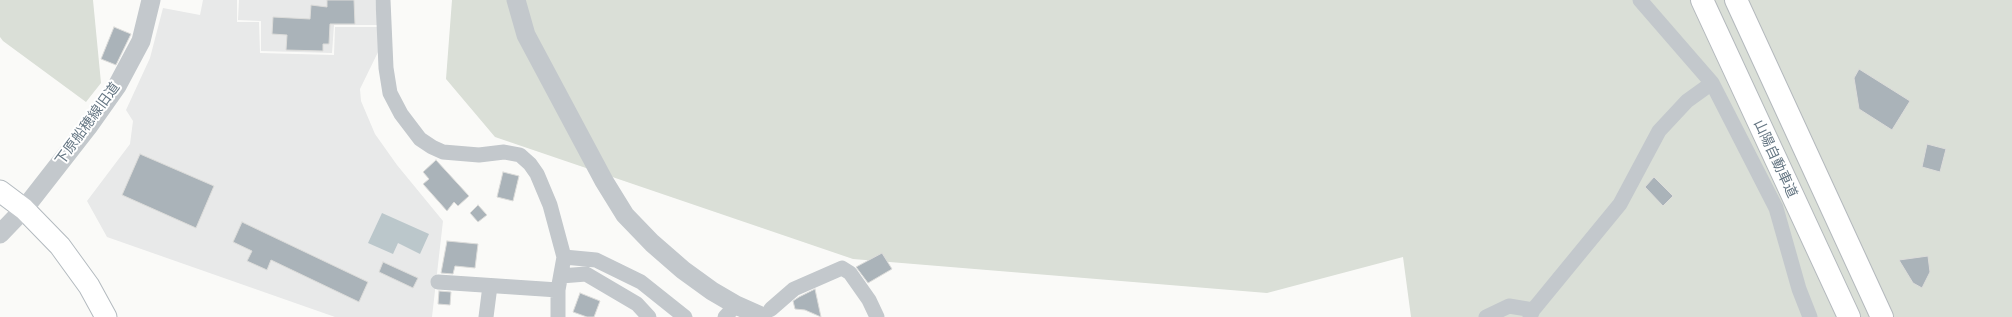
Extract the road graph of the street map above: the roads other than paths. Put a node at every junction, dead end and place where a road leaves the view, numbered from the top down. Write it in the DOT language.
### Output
graph roads {
  1 [pos="152,0"];
  2 [pos="383,0"];
  3 [pos="516,0"];
  4 [pos="1640,0"];
  5 [pos="1702,0"];
  6 [pos="1736,0"];
  7 [pos="1712,83"];
  8 [pos="0,191"];
  9 [pos="24,208"];
  10 [pos="0,234"];
  11 [pos="564,257"];
  12 [pos="438,282"];
  13 [pos="559,283"];
  14 [pos="490,286"];
  15 [pos="730,311"];
  16 [pos="767,313"];
  17 [pos="1531,314"];
  18 [pos="106,317"];
  19 [pos="486,317"];
  20 [pos="558,317"];
  21 [pos="648,317"];
  22 [pos="686,317"];
  23 [pos="877,317"];
  24 [pos="1486,317"];
  25 [pos="1810,317"];
  26 [pos="1849,317"];
  27 [pos="1882,317"];
  1 -- 9 [label="street, 下原船穂線旧道"];
  2 -- 11 [label="street"];
  3 -- 15 [label="street"];
  4 -- 7 [label="street"];
  5 -- 26 [label="highway, 山陽自動車道"];
  6 -- 27 [label="highway"];
  7 -- 17 [label="street"];
  7 -- 25 [label="street"];
  8 -- 9 [label="main road"];
  9 -- 10 [label="street, 下原船穂線旧道"];
  9 -- 18 [label="main road"];
  11 -- 13 [label="street"];
  11 -- 22 [label="street"];
  12 -- 14 [label="street"];
  13 -- 14 [label="street"];
  13 -- 20 [label="street"];
  13 -- 21 [label="street"];
  14 -- 19 [label="street"];
  15 -- 16 [label="street"];
  16 -- 23 [label="street"];
  17 -- 24 [label="street"];
}
